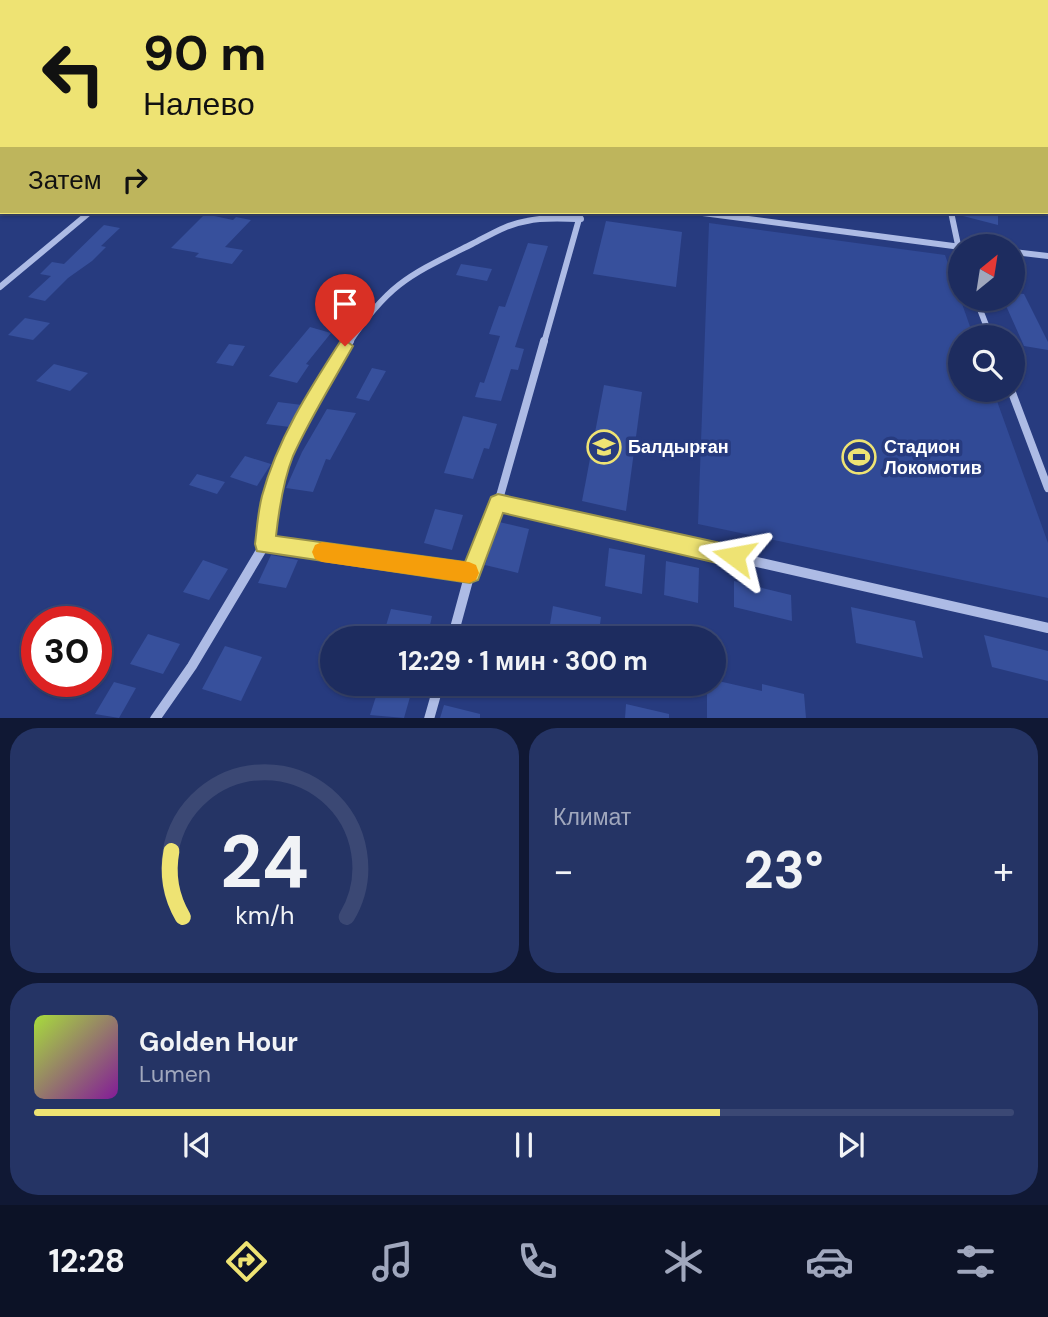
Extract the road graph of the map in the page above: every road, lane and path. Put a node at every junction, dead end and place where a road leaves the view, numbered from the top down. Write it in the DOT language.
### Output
graph roads {
  1 [pos="88,214"];
  2 [pos="732,214"];
  3 [pos="951,214"];
  4 [pos="581,215"];
  5 [pos="751,215"];
  6 [pos="956,234"];
  7 [pos="948,244"];
  8 [pos="1026,253"];
  9 [pos="1048,256"];
  10 [pos="0,287"];
  11 [pos="1016,402"];
  12 [pos="1048,488"];
  13 [pos="498,503"];
  14 [pos="265,544"];
  15 [pos="470,573"];
  16 [pos="456,626"];
  17 [pos="1048,628"];
  18 [pos="436,696"];
  19 [pos="156,718"];
  20 [pos="429,718"];
  1 -- 10 [label="street"];
  2 -- 5 [label="street"];
  3 -- 6 [label="street"];
  4 -- 13 [label="street"];
  4 -- 14 [label="street"];
  5 -- 7 [label="street"];
  8 -- 9 [label="street"];
  11 -- 12 [label="street"];
  13 -- 15 [label="street"];
  13 -- 17 [label="street"];
  14 -- 15 [label="street"];
  14 -- 19 [label="street"];
  15 -- 16 [label="street"];
  18 -- 20 [label="street"];
}
